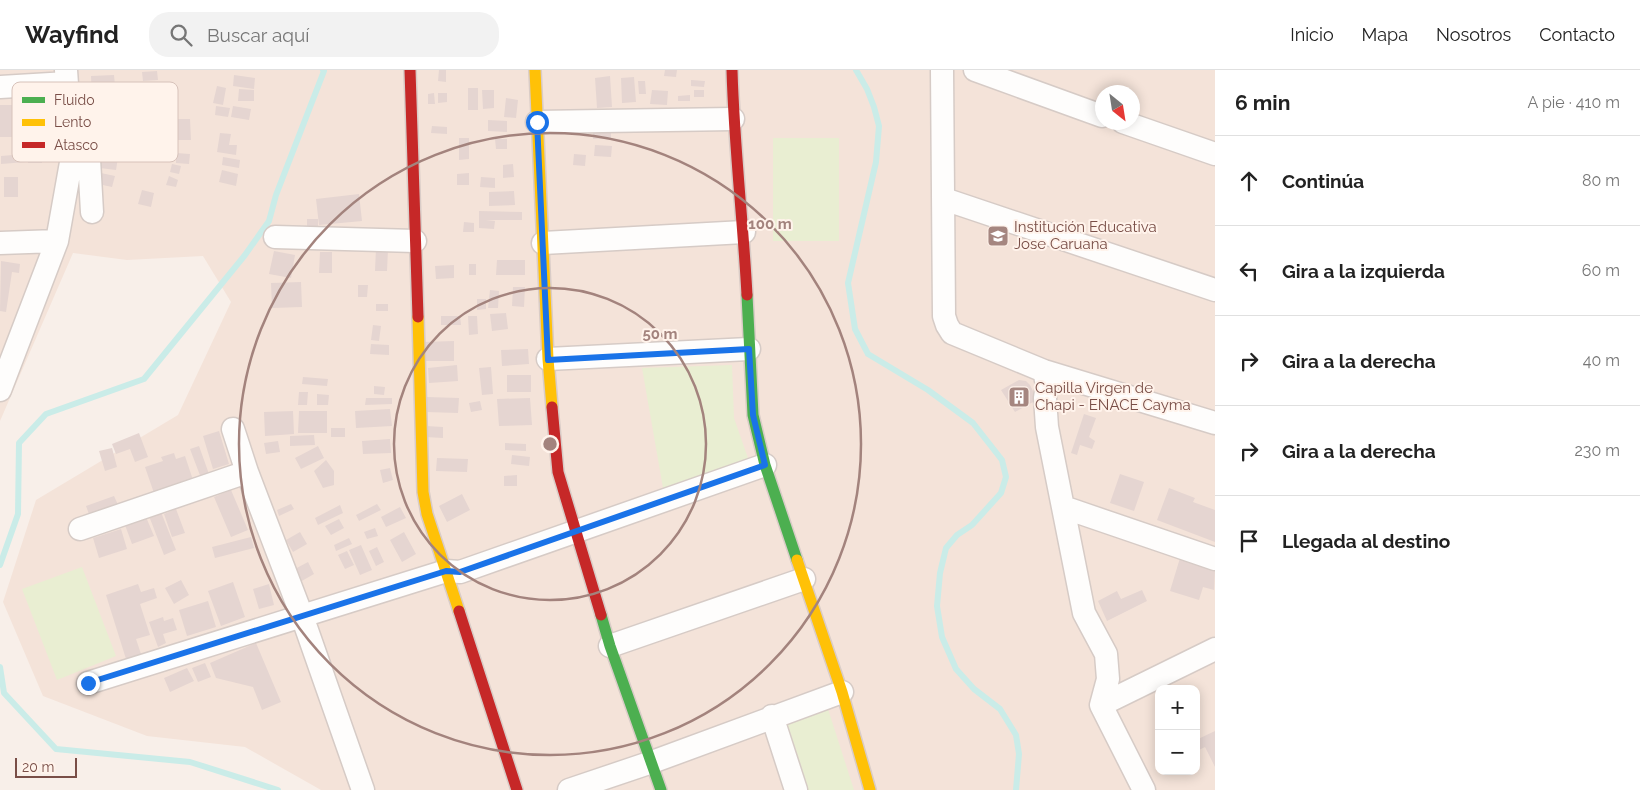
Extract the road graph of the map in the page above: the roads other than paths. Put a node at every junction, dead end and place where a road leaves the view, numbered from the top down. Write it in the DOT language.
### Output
graph roads {
  1 [pos="410,70"];
  2 [pos="535,70"];
  3 [pos="732,70"];
  4 [pos="942,70"];
  5 [pos="975,70"];
  6 [pos="66,77"];
  7 [pos="29,82"];
  8 [pos="1095,113"];
  9 [pos="733,119"];
  10 [pos="537,122"];
  11 [pos="1140,128"];
  12 [pos="1215,154"];
  13 [pos="71,162"];
  14 [pos="89,162"];
  15 [pos="944,200"];
  16 [pos="92,212"];
  17 [pos="744,232"];
  18 [pos="275,237"];
  19 [pos="58,241"];
  20 [pos="415,241"];
  21 [pos="0,243"];
  22 [pos="543,243"];
  23 [pos="1215,290"];
  24 [pos="749,349"];
  25 [pos="548,360"];
  26 [pos="1044,371"];
  27 [pos="0,390"];
  28 [pos="1215,423"];
  29 [pos="233,429"];
  30 [pos="765,465"];
  31 [pos="247,472"];
  32 [pos="1063,507"];
  33 [pos="80,529"];
  34 [pos="574,531"];
  35 [pos="1215,559"];
  36 [pos="446,571"];
  37 [pos="804,579"];
  38 [pos="302,616"];
  39 [pos="610,646"];
  40 [pos="1215,650"];
  41 [pos="88,683"];
  42 [pos="842,692"];
  43 [pos="1101,705"];
  44 [pos="772,716"];
  45 [pos="652,762"];
  46 [pos="363,790"];
  47 [pos="517,790"];
  48 [pos="569,790"];
  49 [pos="661,790"];
  50 [pos="796,790"];
  51 [pos="870,790"];
  52 [pos="1144,790"];
  1 -- 20 [label="street"];
  2 -- 10 [label="street"];
  3 -- 9 [label="street"];
  4 -- 15 [label="street"];
  5 -- 8 [label="street"];
  6 -- 7 [label="street"];
  9 -- 10 [label="street"];
  9 -- 17 [label="street"];
  10 -- 22 [label="street"];
  11 -- 12 [label="street"];
  13 -- 19 [label="street"];
  14 -- 16 [label="street"];
  15 -- 23 [label="street"];
  15 -- 26 [label="street"];
  17 -- 22 [label="street"];
  17 -- 24 [label="street"];
  18 -- 20 [label="street"];
  19 -- 21 [label="street"];
  19 -- 27 [label="street"];
  20 -- 36 [label="street"];
  22 -- 25 [label="street"];
  24 -- 25 [label="street"];
  24 -- 30 [label="street"];
  25 -- 34 [label="street"];
  26 -- 28 [label="street"];
  26 -- 32 [label="street"];
  29 -- 31 [label="street"];
  30 -- 34 [label="street"];
  30 -- 37 [label="street"];
  31 -- 33 [label="street"];
  31 -- 38 [label="street"];
  32 -- 35 [label="street"];
  32 -- 43 [label="street"];
  34 -- 36 [label="street"];
  34 -- 39 [label="street"];
  36 -- 38 [label="street"];
  36 -- 47 [label="street"];
  37 -- 39 [label="street"];
  37 -- 42 [label="street"];
  38 -- 41 [label="street"];
  38 -- 46 [label="street"];
  39 -- 45 [label="street"];
  40 -- 43 [label="street"];
  42 -- 44 [label="street"];
  42 -- 51 [label="street"];
  43 -- 52 [label="street"];
  44 -- 45 [label="street"];
  44 -- 50 [label="street"];
  45 -- 48 [label="street"];
  45 -- 49 [label="street"];
}
